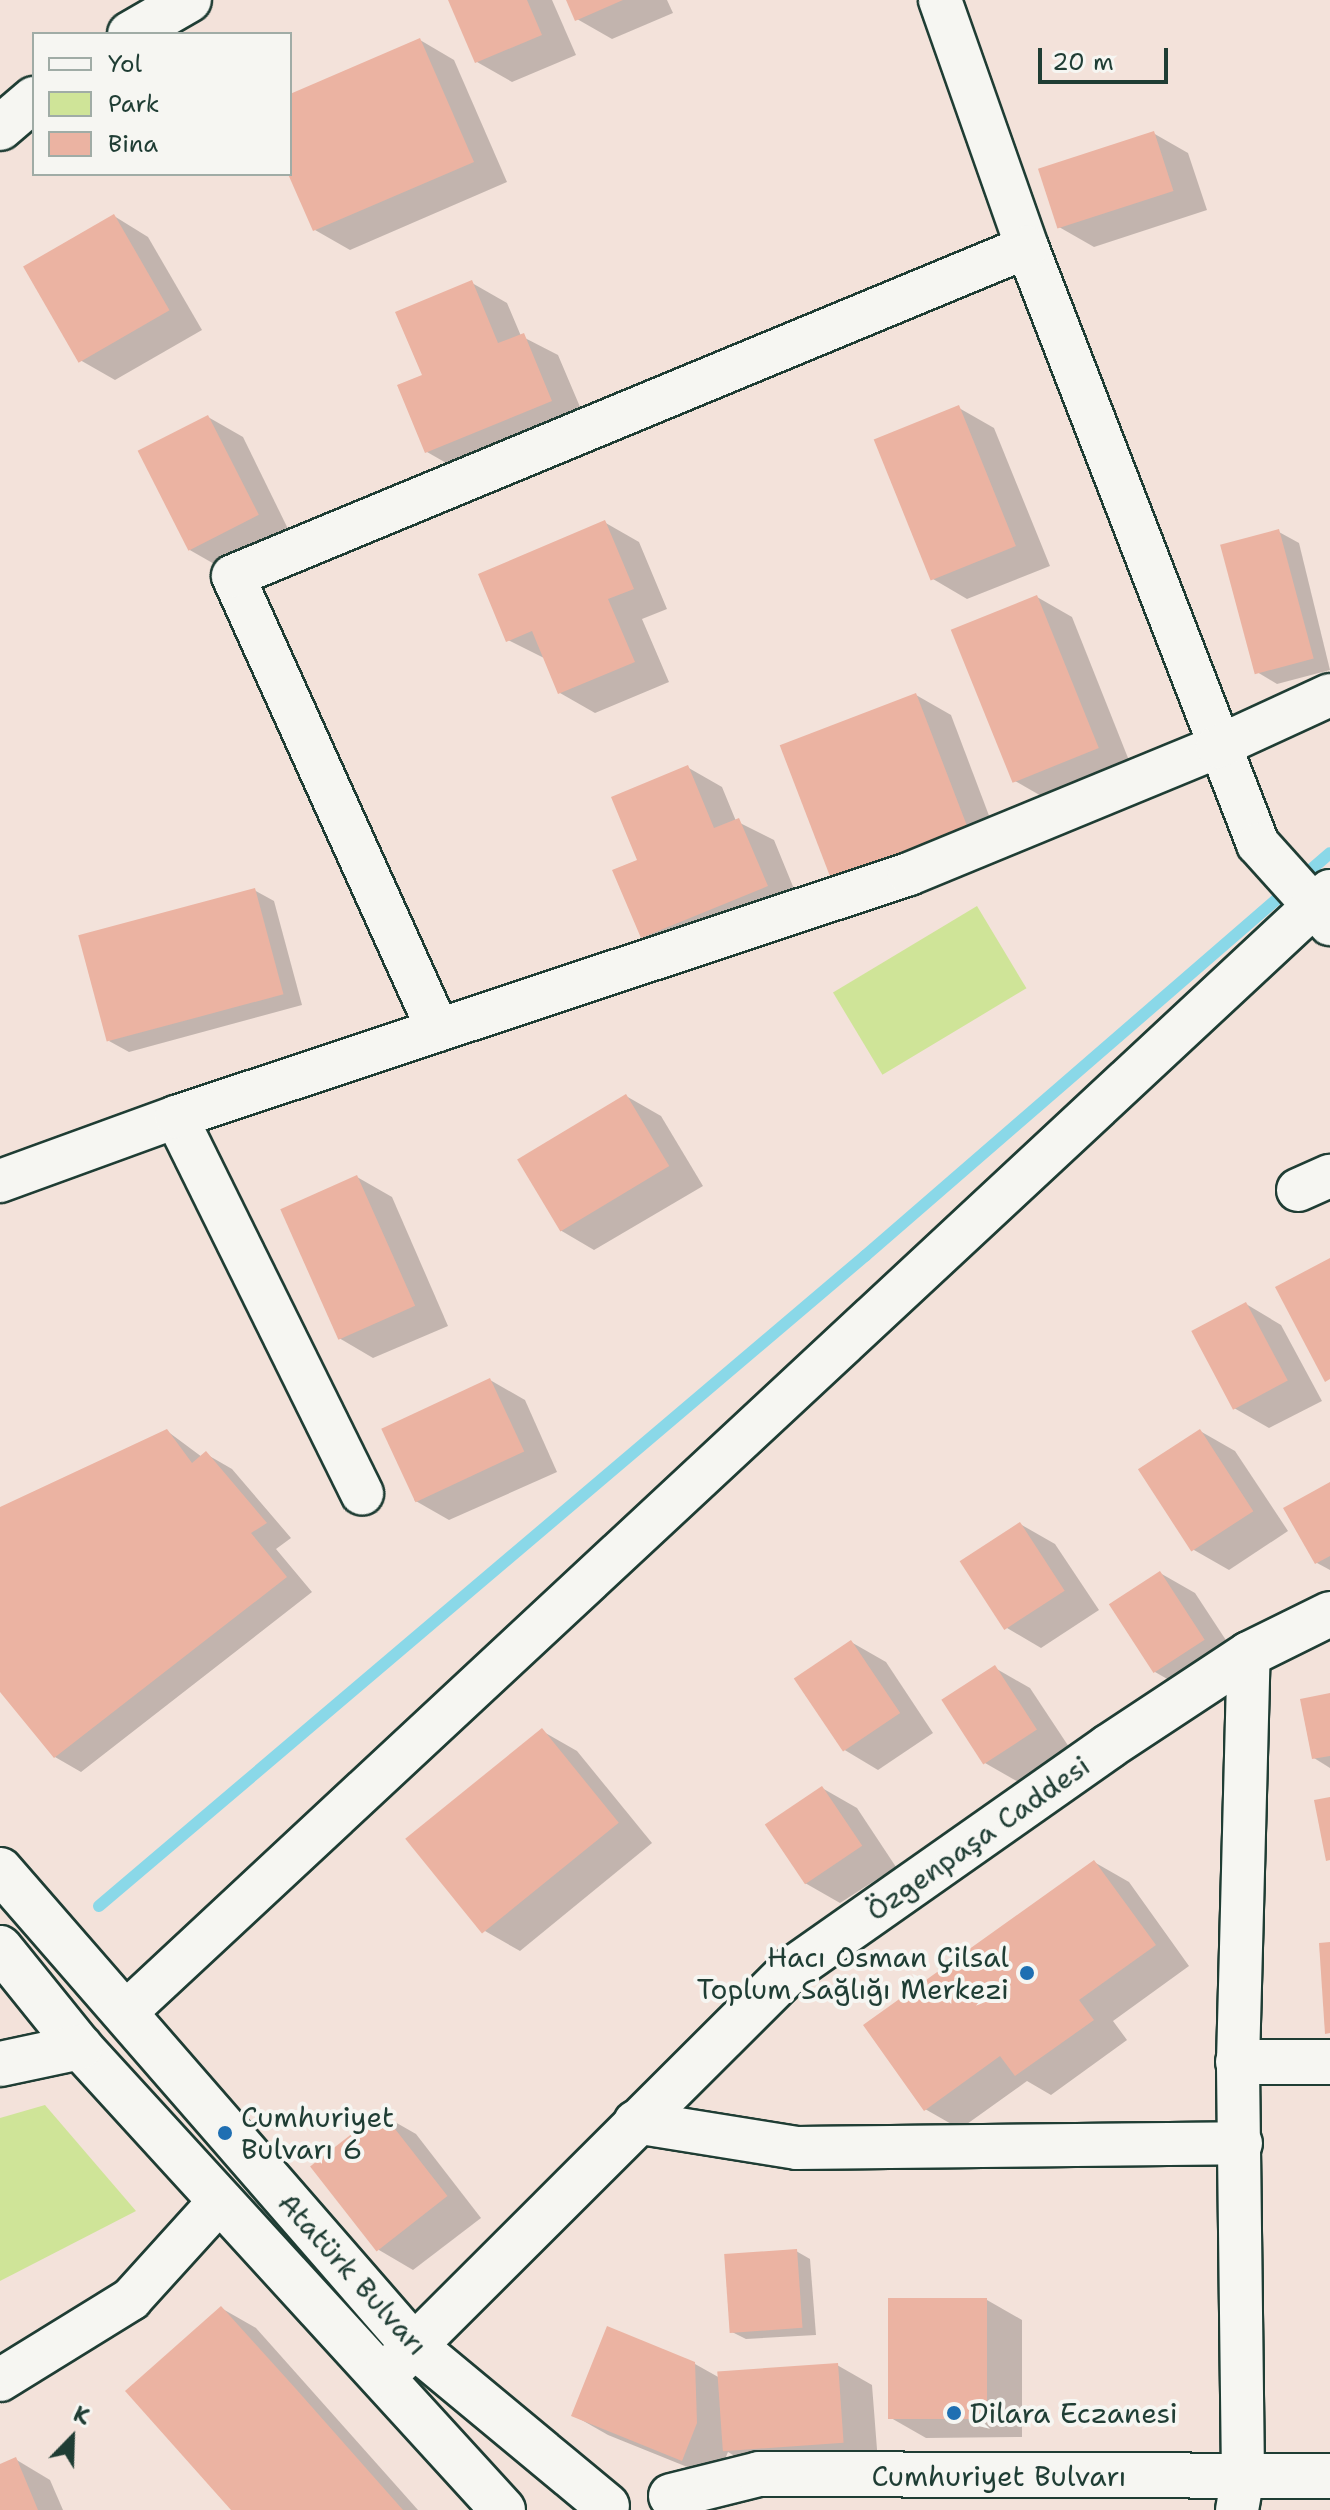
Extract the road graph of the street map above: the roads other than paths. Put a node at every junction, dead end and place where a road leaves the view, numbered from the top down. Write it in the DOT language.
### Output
graph roads {
  1 [pos="940,0"];
  2 [pos="32,101"];
  3 [pos="0,128"];
  4 [pos="1027,247"];
  5 [pos="1330,695"];
  6 [pos="1217,747"];
  7 [pos="1324,906"];
  8 [pos="438,1030"];
  9 [pos="176,1117"];
  10 [pos="0,1181"];
  11 [pos="362,1494"];
  12 [pos="1330,1614"];
  13 [pos="1249,1654"];
  14 [pos="0,1870"];
  15 [pos="0,1948"];
  16 [pos="126,2012"];
  17 [pos="80,2047"];
  18 [pos="1238,2062"];
  19 [pos="1330,2062"];
  20 [pos="0,2064"];
  21 [pos="635,2122"];
  22 [pos="1241,2143"];
  23 [pos="219,2202"];
  24 [pos="399,2360"];
  25 [pos="0,2380"];
  26 [pos="1330,2476"];
  27 [pos="1240,2493"];
  28 [pos="683,2503"];
  29 [pos="604,2508"];
  30 [pos="503,2510"];
  1 -- 4 [label="street"];
  2 -- 3 [label="main road"];
  4 -- 6 [label="street"];
  4 -- 8 [label="street"];
  5 -- 6 [label="street"];
  6 -- 7 [label="street"];
  6 -- 8 [label="street"];
  7 -- 16 [label="street"];
  8 -- 9 [label="street"];
  9 -- 10 [label="street"];
  9 -- 11 [label="street"];
  12 -- 13 [label="main road, Özgenpaşa Caddesi"];
  13 -- 18 [label="street"];
  13 -- 21 [label="main road, Özgenpaşa Caddesi"];
  14 -- 16 [label="main road, Atatürk Bulvarı"];
  15 -- 17 [label="main road, Atatürk Bulvarı"];
  16 -- 24 [label="main road, Atatürk Bulvarı"];
  17 -- 20 [label="main road"];
  17 -- 23 [label="main road, Atatürk Bulvarı"];
  18 -- 19 [label="main road"];
  18 -- 22 [label="street"];
  21 -- 22 [label="street"];
  21 -- 24 [label="main road, Özgenpaşa Caddesi"];
  22 -- 27 [label="street"];
  23 -- 24 [label="main road, Atatürk Bulvarı"];
  23 -- 25 [label="street"];
  24 -- 29 [label="main road, Atatürk Bulvarı"];
  24 -- 30 [label="main road, Atatürk Bulvarı"];
  26 -- 27 [label="main road, Cumhuriyet Bulvarı"];
  27 -- 28 [label="main road, Cumhuriyet Bulvarı"];
  28 -- 29 [label="main road, Cumhuriyet Bulvarı"];
}
